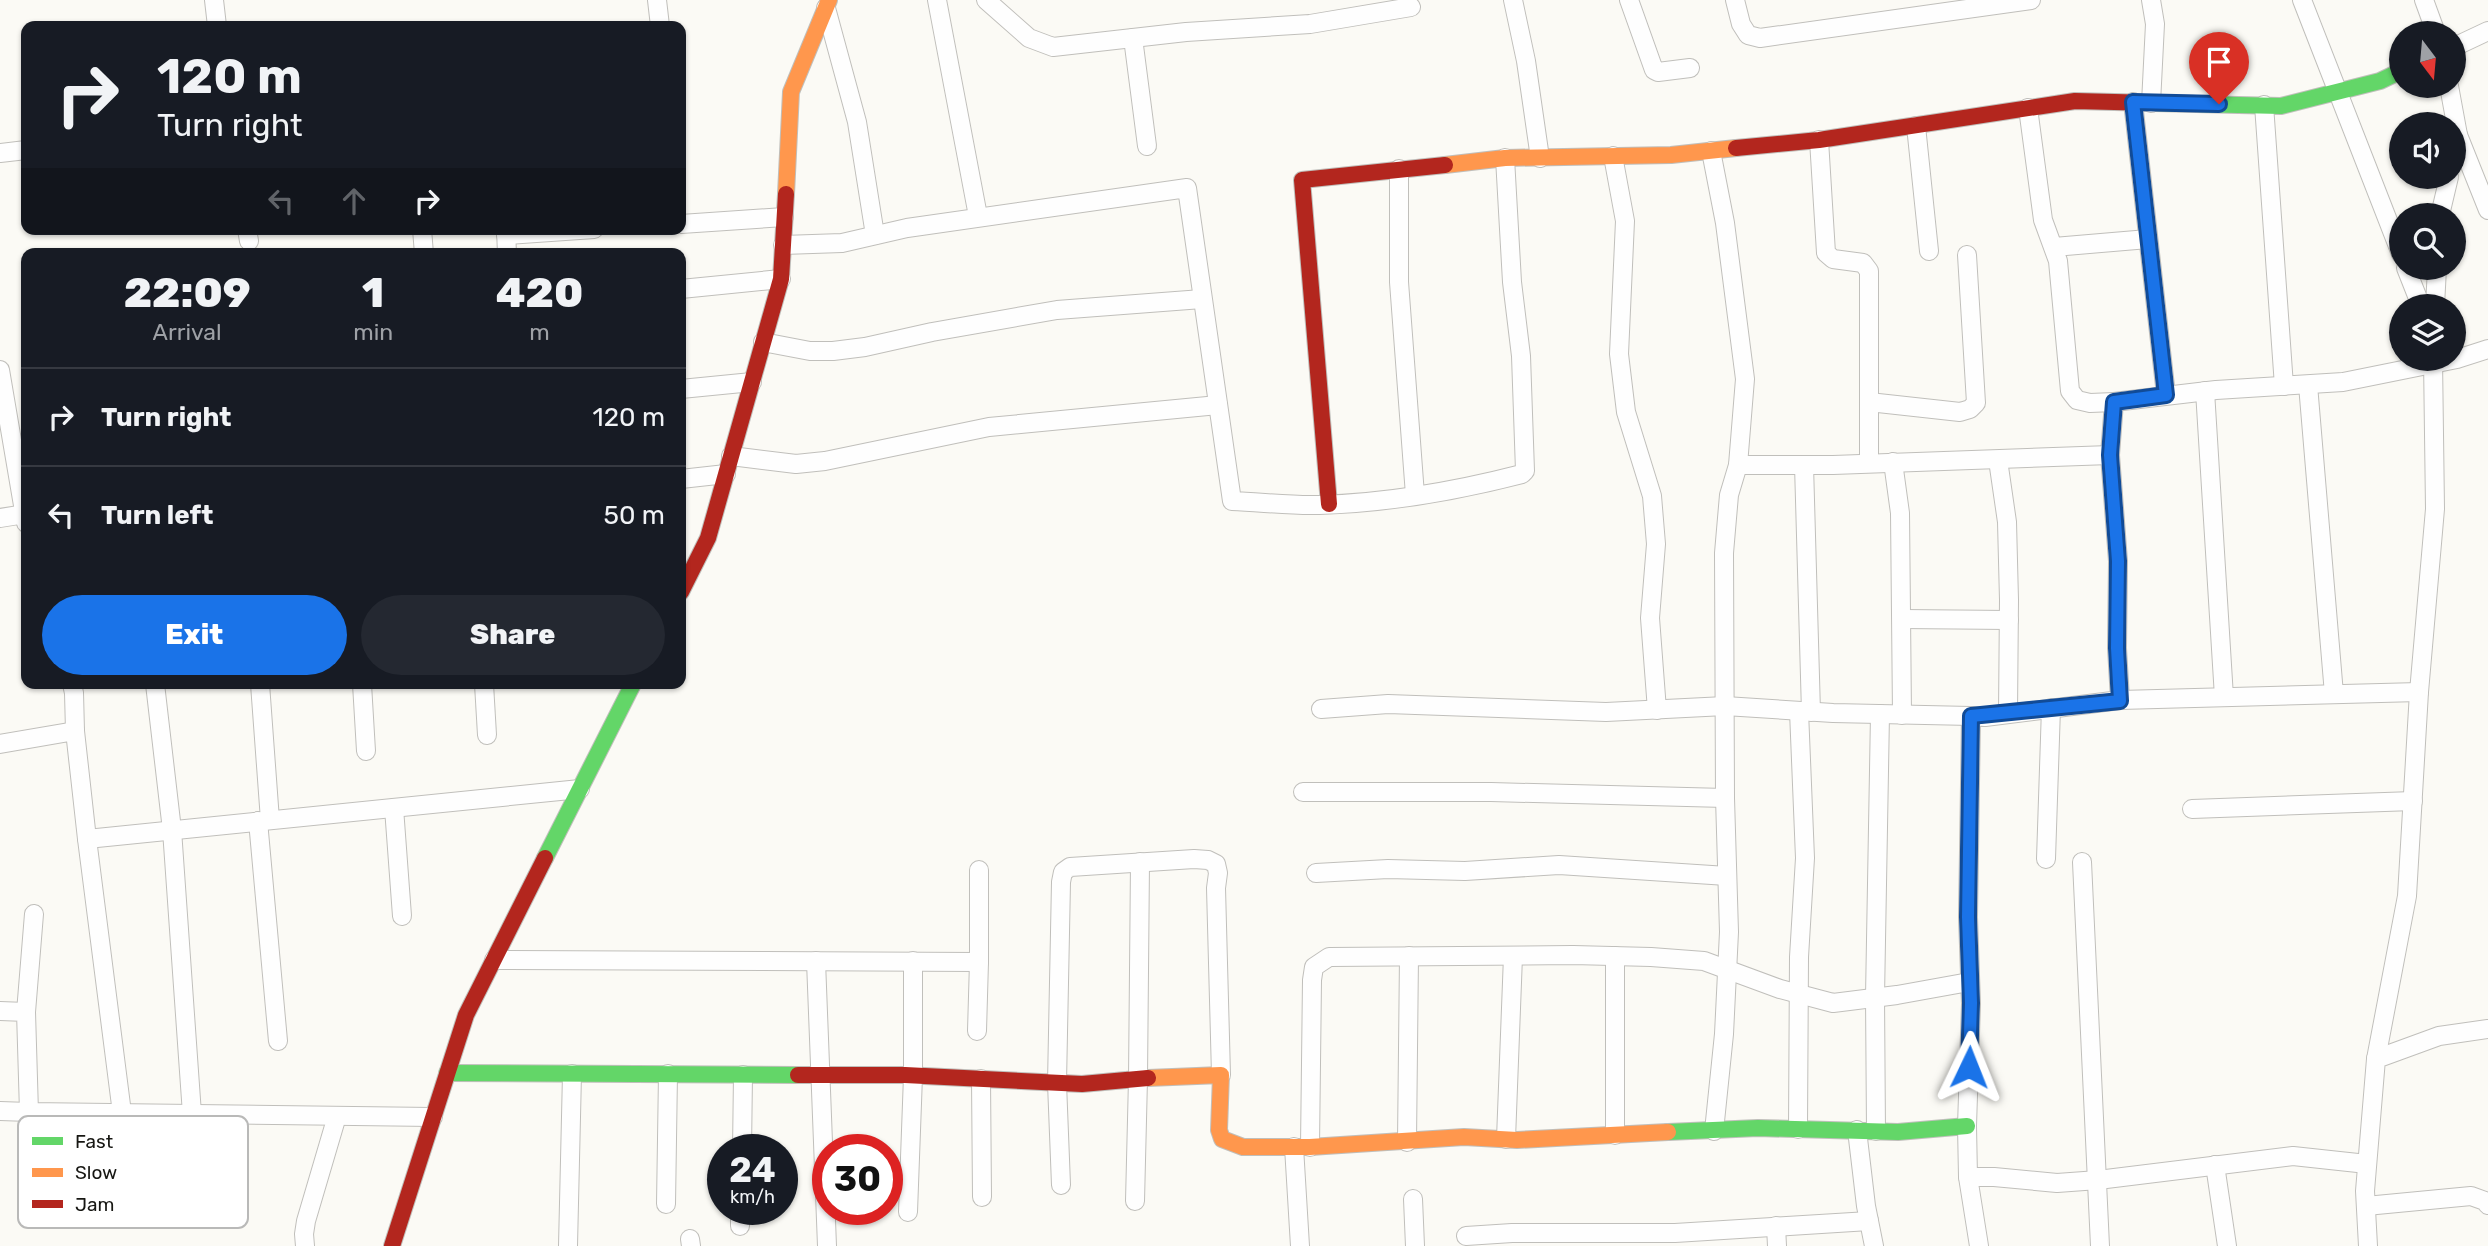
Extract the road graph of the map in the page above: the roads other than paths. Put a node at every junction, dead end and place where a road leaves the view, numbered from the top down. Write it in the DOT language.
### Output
graph roads {
  1 [pos="214,0"];
  2 [pos="657,0"];
  3 [pos="937,0"];
  4 [pos="986,0"];
  5 [pos="1513,0"];
  6 [pos="1629,0"];
  7 [pos="1735,0"];
  8 [pos="2031,0"];
  9 [pos="2151,0"];
  10 [pos="2302,0"];
  11 [pos="2424,0"];
  12 [pos="828,4"];
  13 [pos="1411,7"];
  14 [pos="216,21"];
  15 [pos="659,21"];
  16 [pos="2432,21"];
  17 [pos="2488,31"];
  18 [pos="1133,38"];
  19 [pos="2466,41"];
  20 [pos="1690,68"];
  21 [pos="2389,77"];
  22 [pos="2338,92"];
  23 [pos="2133,102"];
  24 [pos="2151,103"];
  25 [pos="2263,105"];
  26 [pos="2028,108"];
  27 [pos="1916,126"];
  28 [pos="1819,140"];
  29 [pos="1147,146"];
  30 [pos="21,151"];
  31 [pos="1711,151"];
  32 [pos="0,153"];
  33 [pos="2466,155"];
  34 [pos="1613,156"];
  35 [pos="1505,158"];
  36 [pos="1540,158"];
  37 [pos="1399,169"];
  38 [pos="2488,210"];
  39 [pos="978,216"];
  40 [pos="784,217"];
  41 [pos="2389,223"];
  42 [pos="686,224"];
  43 [pos="875,235"];
  44 [pos="2148,239"];
  45 [pos="783,245"];
  46 [pos="2054,247"];
  47 [pos="1929,251"];
  48 [pos="1968,255"];
  49 [pos="781,279"];
  50 [pos="686,288"];
  51 [pos="1202,299"];
  52 [pos="763,342"];
  53 [pos="2488,349"];
  54 [pos="2466,356"];
  55 [pos="0,370"];
  56 [pos="2392,371"];
  57 [pos="2433,371"];
  58 [pos="752,382"];
  59 [pos="2308,385"];
  60 [pos="2284,386"];
  61 [pos="686,389"];
  62 [pos="2205,391"];
  63 [pos="2166,395"];
  64 [pos="1868,402"];
  65 [pos="2114,402"];
  66 [pos="1218,405"];
  67 [pos="4,420"];
  68 [pos="2110,455"];
  69 [pos="731,456"];
  70 [pos="1998,460"];
  71 [pos="1893,462"];
  72 [pos="1868,463"];
  73 [pos="1738,465"];
  74 [pos="1804,465"];
  75 [pos="726,474"];
  76 [pos="686,478"];
  77 [pos="1415,495"];
  78 [pos="21,499"];
  79 [pos="1329,504"];
  80 [pos="0,518"];
  81 [pos="21,518"];
  82 [pos="686,582"];
  83 [pos="1902,620"];
  84 [pos="2009,620"];
  85 [pos="73,689"];
  86 [pos="156,689"];
  87 [pos="260,689"];
  88 [pos="362,689"];
  89 [pos="484,689"];
  90 [pos="630,689"];
  91 [pos="2419,692"];
  92 [pos="2334,694"];
  93 [pos="2224,697"];
  94 [pos="2120,701"];
  95 [pos="1725,706"];
  96 [pos="2051,708"];
  97 [pos="1321,709"];
  98 [pos="1657,710"];
  99 [pos="1805,712"];
  100 [pos="2008,713"];
  101 [pos="1880,714"];
  102 [pos="1902,715"];
  103 [pos="1971,716"];
  104 [pos="75,731"];
  105 [pos="486,735"];
  106 [pos="0,744"];
  107 [pos="366,751"];
  108 [pos="580,789"];
  109 [pos="1303,792"];
  110 [pos="1725,798"];
  111 [pos="2413,801"];
  112 [pos="394,808"];
  113 [pos="2192,809"];
  114 [pos="264,821"];
  115 [pos="172,830"];
  116 [pos="87,839"];
  117 [pos="2046,859"];
  118 [pos="1140,862"];
  119 [pos="2082,862"];
  120 [pos="979,870"];
  121 [pos="1316,873"];
  122 [pos="1727,876"];
  123 [pos="34,914"];
  124 [pos="402,916"];
  125 [pos="1409,956"];
  126 [pos="1513,956"];
  127 [pos="1615,956"];
  128 [pos="494,960"];
  129 [pos="816,961"];
  130 [pos="913,961"];
  131 [pos="979,962"];
  132 [pos="1727,970"];
  133 [pos="1969,982"];
  134 [pos="1800,994"];
  135 [pos="1875,997"];
  136 [pos="0,1011"];
  137 [pos="26,1012"];
  138 [pos="2488,1029"];
  139 [pos="977,1031"];
  140 [pos="278,1041"];
  141 [pos="2375,1059"];
  142 [pos="447,1073"];
  143 [pos="572,1074"];
  144 [pos="668,1074"];
  145 [pos="743,1075"];
  146 [pos="821,1075"];
  147 [pos="1221,1075"];
  148 [pos="913,1076"];
  149 [pos="981,1079"];
  150 [pos="1138,1079"];
  151 [pos="1057,1083"];
  152 [pos="0,1111"];
  153 [pos="29,1112"];
  154 [pos="122,1113"];
  155 [pos="192,1114"];
  156 [pos="337,1116"];
  157 [pos="433,1117"];
  158 [pos="1967,1126"];
  159 [pos="1798,1129"];
  160 [pos="1857,1130"];
  161 [pos="1714,1131"];
  162 [pos="1876,1131"];
  163 [pos="742,1134"];
  164 [pos="1615,1135"];
  165 [pos="1506,1139"];
  166 [pos="1407,1142"];
  167 [pos="1302,1147"];
  168 [pos="2367,1164"];
  169 [pos="2215,1165"];
  170 [pos="1968,1177"];
  171 [pos="2098,1180"];
  172 [pos="1060,1185"];
  173 [pos="982,1198"];
  174 [pos="1413,1199"];
  175 [pos="1135,1201"];
  176 [pos="666,1204"];
  177 [pos="2488,1205"];
  178 [pos="2366,1206"];
  179 [pos="908,1212"];
  180 [pos="1869,1221"];
  181 [pos="1776,1226"];
  182 [pos="1466,1236"];
  183 [pos="1573,1239"];
  184 [pos="1675,1240"];
  185 [pos="1296,1245"];
  186 [pos="305,1246"];
  187 [pos="392,1246"];
  188 [pos="568,1246"];
  189 [pos="827,1246"];
  190 [pos="1415,1246"];
  191 [pos="1777,1246"];
  192 [pos="1874,1246"];
  193 [pos="1979,1246"];
  194 [pos="2099,1246"];
  195 [pos="2227,1246"];
  196 [pos="2368,1246"];
  1 -- 14 [label="street"];
  2 -- 15 [label="street"];
  3 -- 39 [label="street"];
  4 -- 18 [label="street"];
  5 -- 36 [label="street"];
  6 -- 20 [label="street"];
  7 -- 8 [label="street"];
  9 -- 24 [label="street"];
  10 -- 22 [label="street"];
  11 -- 16 [label="street"];
  12 -- 40 [label="street"];
  12 -- 43 [label="street"];
  13 -- 18 [label="street"];
  17 -- 19 [label="street"];
  18 -- 29 [label="street"];
  21 -- 22 [label="street"];
  22 -- 25 [label="street"];
  22 -- 41 [label="street"];
  23 -- 24 [label="street"];
  23 -- 26 [label="street"];
  23 -- 44 [label="street"];
  24 -- 25 [label="street"];
  25 -- 60 [label="street"];
  26 -- 27 [label="street"];
  26 -- 46 [label="street"];
  27 -- 28 [label="street"];
  27 -- 47 [label="street"];
  28 -- 31 [label="street"];
  28 -- 64 [label="street"];
  30 -- 32 [label="street"];
  31 -- 34 [label="street"];
  31 -- 73 [label="street"];
  33 -- 38 [label="street"];
  34 -- 36 [label="street"];
  34 -- 98 [label="street"];
  35 -- 36 [label="street"];
  35 -- 37 [label="street"];
  35 -- 77 [label="street"];
  37 -- 77 [label="street"];
  37 -- 79 [label="street"];
  39 -- 43 [label="street"];
  39 -- 51 [label="street"];
  40 -- 42 [label="street"];
  40 -- 45 [label="street"];
  43 -- 45 [label="street"];
  44 -- 46 [label="street"];
  44 -- 63 [label="street"];
  45 -- 49 [label="street"];
  46 -- 65 [label="street"];
  48 -- 64 [label="street"];
  49 -- 50 [label="street"];
  49 -- 52 [label="street"];
  51 -- 52 [label="street"];
  51 -- 66 [label="street"];
  52 -- 58 [label="street"];
  53 -- 54 [label="street"];
  55 -- 67 [label="street"];
  56 -- 59 [label="street"];
  57 -- 91 [label="street"];
  58 -- 61 [label="street"];
  58 -- 69 [label="street"];
  59 -- 60 [label="street"];
  59 -- 92 [label="street"];
  60 -- 62 [label="street"];
  62 -- 63 [label="street"];
  62 -- 93 [label="street"];
  63 -- 65 [label="street"];
  64 -- 72 [label="street"];
  65 -- 68 [label="street"];
  66 -- 69 [label="street"];
  66 -- 79 [label="street"];
  67 -- 78 [label="street"];
  68 -- 70 [label="street"];
  68 -- 94 [label="street"];
  69 -- 75 [label="street"];
  70 -- 71 [label="street"];
  70 -- 84 [label="street"];
  71 -- 72 [label="street"];
  71 -- 83 [label="street"];
  72 -- 74 [label="street"];
  73 -- 74 [label="street"];
  73 -- 95 [label="street"];
  74 -- 99 [label="street"];
  75 -- 76 [label="street"];
  75 -- 82 [label="street"];
  77 -- 79 [label="street"];
  80 -- 81 [label="street"];
  83 -- 84 [label="street"];
  83 -- 102 [label="street"];
  84 -- 100 [label="street"];
  85 -- 104 [label="street"];
  86 -- 115 [label="street"];
  87 -- 114 [label="street"];
  88 -- 107 [label="street"];
  89 -- 105 [label="street"];
  90 -- 108 [label="street"];
  91 -- 92 [label="street"];
  91 -- 111 [label="street"];
  92 -- 93 [label="street"];
  93 -- 94 [label="street"];
  94 -- 96 [label="street"];
  95 -- 98 [label="street"];
  95 -- 99 [label="street"];
  95 -- 110 [label="street"];
  96 -- 100 [label="street"];
  96 -- 117 [label="street"];
  97 -- 98 [label="street"];
  99 -- 101 [label="street"];
  99 -- 134 [label="street"];
  100 -- 103 [label="street"];
  101 -- 102 [label="street"];
  101 -- 135 [label="street"];
  102 -- 103 [label="street"];
  103 -- 133 [label="street"];
  104 -- 106 [label="street"];
  104 -- 116 [label="street"];
  108 -- 112 [label="street"];
  108 -- 128 [label="street"];
  109 -- 110 [label="street"];
  110 -- 122 [label="street"];
  111 -- 113 [label="street"];
  111 -- 141 [label="street"];
  112 -- 114 [label="street"];
  112 -- 124 [label="street"];
  114 -- 115 [label="street"];
  114 -- 140 [label="street"];
  115 -- 116 [label="street"];
  115 -- 155 [label="street"];
  116 -- 154 [label="street"];
  118 -- 147 [label="street"];
  118 -- 150 [label="street"];
  118 -- 151 [label="street"];
  119 -- 171 [label="street"];
  120 -- 131 [label="street"];
  121 -- 122 [label="street"];
  122 -- 132 [label="street"];
  123 -- 137 [label="street"];
  125 -- 126 [label="street"];
  125 -- 166 [label="street"];
  125 -- 167 [label="street"];
  126 -- 127 [label="street"];
  126 -- 165 [label="street"];
  127 -- 132 [label="street"];
  127 -- 164 [label="street"];
  128 -- 129 [label="street"];
  128 -- 142 [label="street"];
  129 -- 130 [label="street"];
  129 -- 146 [label="street"];
  130 -- 131 [label="street"];
  130 -- 148 [label="street"];
  131 -- 139 [label="street"];
  132 -- 134 [label="street"];
  132 -- 161 [label="street"];
  133 -- 135 [label="street"];
  133 -- 158 [label="street"];
  134 -- 135 [label="street"];
  134 -- 159 [label="street"];
  135 -- 162 [label="street"];
  136 -- 137 [label="street"];
  137 -- 153 [label="street"];
  138 -- 141 [label="street"];
  141 -- 168 [label="street"];
  142 -- 143 [label="street"];
  142 -- 157 [label="street"];
  143 -- 144 [label="street"];
  143 -- 188 [label="street"];
  144 -- 145 [label="street"];
  144 -- 176 [label="street"];
  145 -- 146 [label="street"];
  145 -- 163 [label="street"];
  146 -- 148 [label="street"];
  146 -- 189 [label="street"];
  147 -- 150 [label="street"];
  147 -- 167 [label="street"];
  148 -- 149 [label="street"];
  148 -- 179 [label="street"];
  149 -- 151 [label="street"];
  149 -- 173 [label="street"];
  150 -- 151 [label="street"];
  150 -- 175 [label="street"];
  151 -- 172 [label="street"];
  152 -- 153 [label="street"];
  153 -- 154 [label="street"];
  154 -- 155 [label="street"];
  155 -- 156 [label="street"];
  156 -- 157 [label="street"];
  156 -- 186 [label="street"];
  157 -- 187 [label="street"];
  158 -- 162 [label="street"];
  158 -- 170 [label="street"];
  159 -- 160 [label="street"];
  159 -- 161 [label="street"];
  160 -- 162 [label="street"];
  160 -- 180 [label="street"];
  161 -- 164 [label="street"];
  164 -- 165 [label="street"];
  165 -- 166 [label="street"];
  166 -- 167 [label="street"];
  167 -- 185 [label="street"];
  168 -- 169 [label="street"];
  168 -- 178 [label="street"];
  169 -- 171 [label="street"];
  169 -- 195 [label="street"];
  170 -- 171 [label="street"];
  170 -- 193 [label="street"];
  171 -- 194 [label="street"];
  174 -- 190 [label="street"];
  177 -- 178 [label="street"];
  178 -- 196 [label="street"];
  180 -- 181 [label="street"];
  180 -- 192 [label="street"];
  181 -- 184 [label="street"];
  181 -- 191 [label="street"];
  182 -- 183 [label="street"];
  183 -- 184 [label="street"];
}
